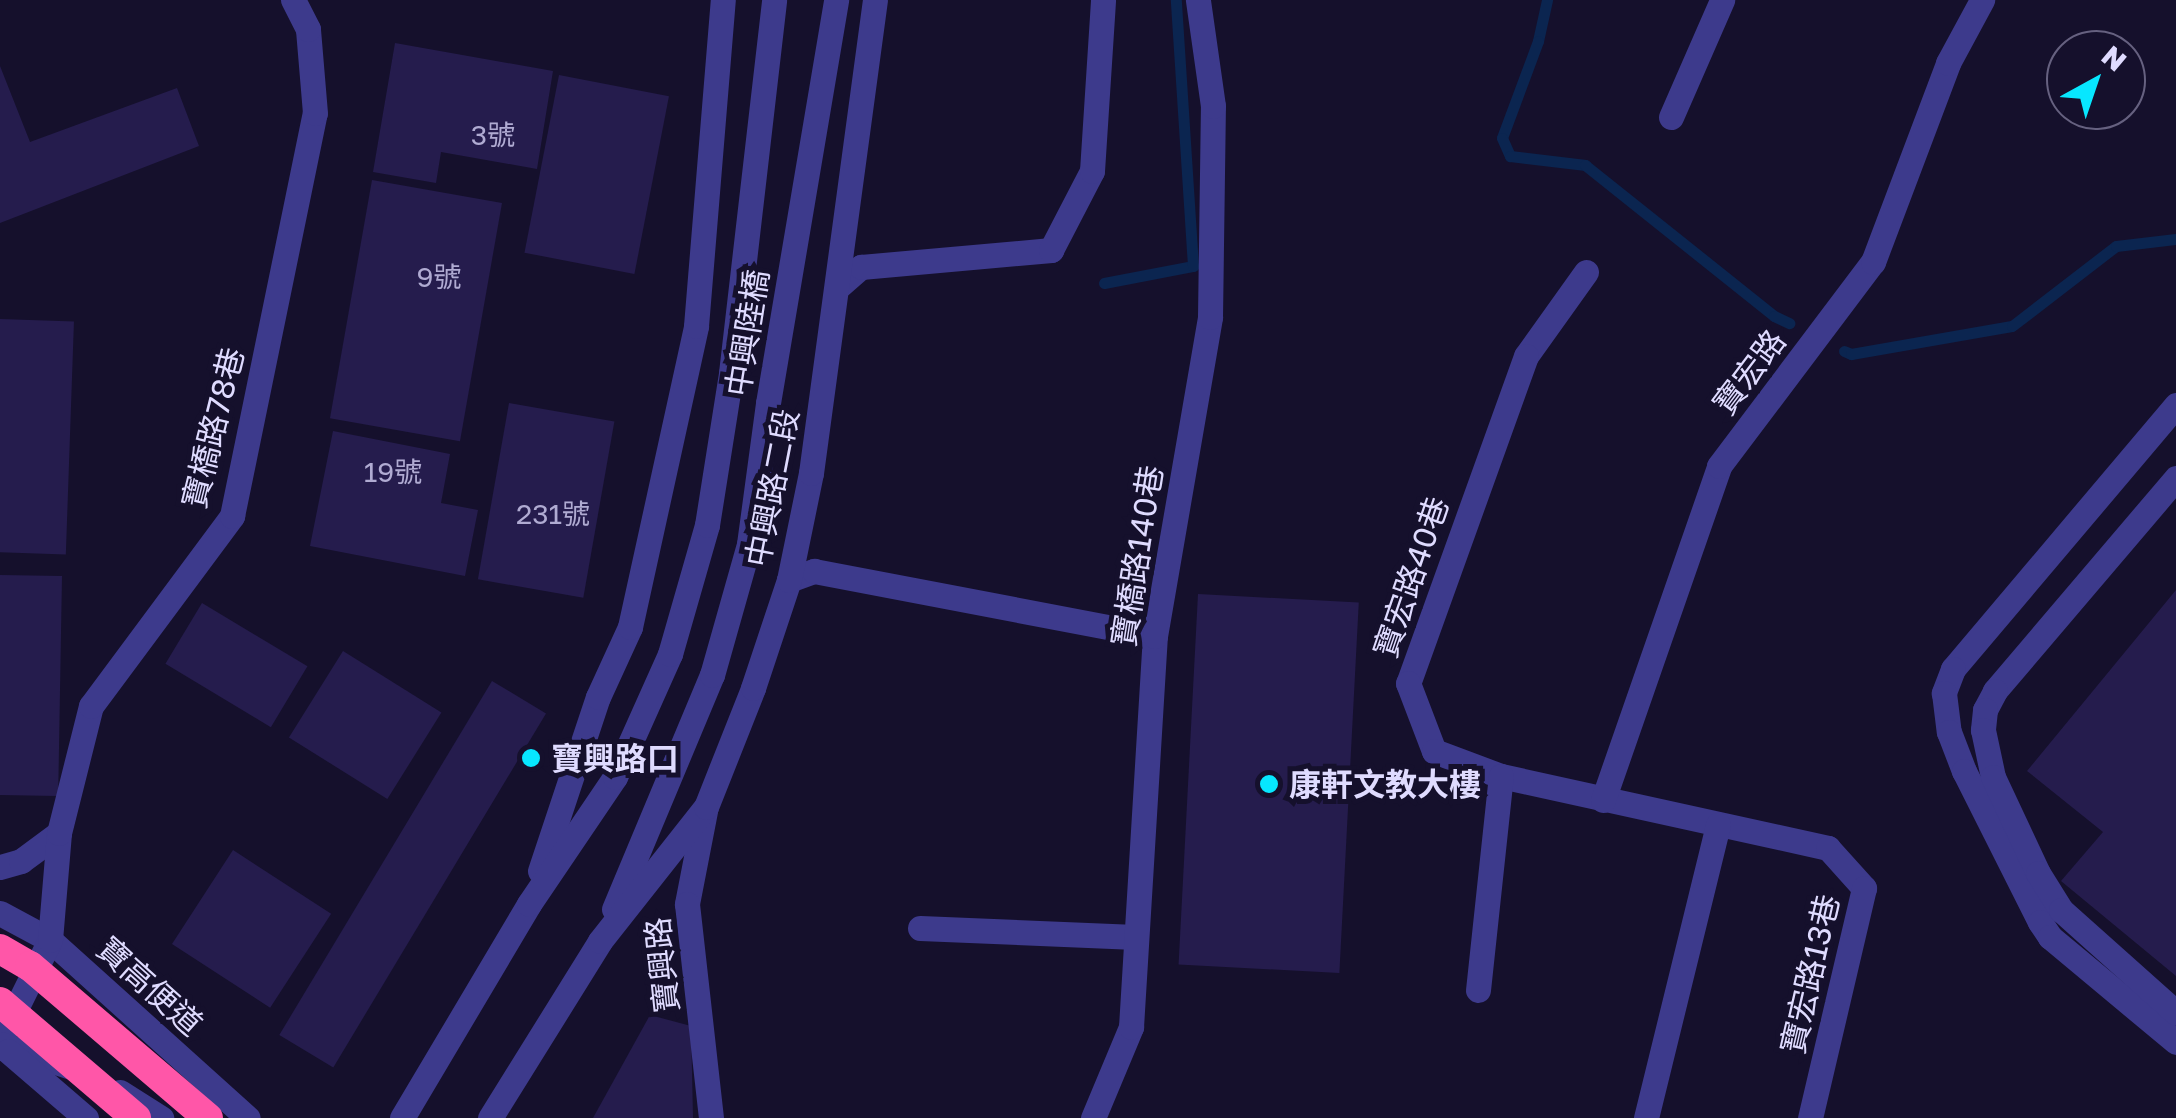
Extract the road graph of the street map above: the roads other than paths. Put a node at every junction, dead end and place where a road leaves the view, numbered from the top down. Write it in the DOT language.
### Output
graph roads {
  1 [pos="293,0"];
  2 [pos="724,0"];
  3 [pos="774,0"];
  4 [pos="836,0"];
  5 [pos="875,0"];
  6 [pos="1103,0"];
  7 [pos="1198,0"];
  8 [pos="1722,0"];
  9 [pos="1982,0"];
  10 [pos="1670,118"];
  11 [pos="1586,272"];
  12 [pos="840,285"];
  13 [pos="2176,405"];
  14 [pos="2176,478"];
  15 [pos="789,580"];
  16 [pos="1154,636"];
  17 [pos="712,675"];
  18 [pos="1501,776"];
  19 [pos="1603,800"];
  20 [pos="706,807"];
  21 [pos="1718,824"];
  22 [pos="59,834"];
  23 [pos="0,867"];
  24 [pos="529,904"];
  25 [pos="0,913"];
  26 [pos="920,928"];
  27 [pos="1136,936"];
  28 [pos="50,940"];
  29 [pos="600,941"];
  30 [pos="0,949"];
  31 [pos="1478,990"];
  32 [pos="0,1002"];
  33 [pos="2176,1013"];
  34 [pos="2176,1042"];
  35 [pos="0,1043"];
  36 [pos="86,1118"];
  37 [pos="136,1118"];
  38 [pos="160,1118"];
  39 [pos="208,1118"];
  40 [pos="248,1118"];
  41 [pos="402,1118"];
  42 [pos="490,1118"];
  43 [pos="711,1118"];
  44 [pos="1093,1118"];
  45 [pos="1646,1118"];
  46 [pos="1810,1118"];
  1 -- 22 [label="street, 寶橋路78巷"];
  2 -- 24 [label="street"];
  3 -- 24 [label="street, 中興陸橋"];
  4 -- 17 [label="street, 中興陸橋"];
  5 -- 12 [label="street, 中興路二段"];
  6 -- 12 [label="street"];
  7 -- 16 [label="street, 寶橋路140巷"];
  8 -- 10 [label="street"];
  9 -- 19 [label="street, 寶宏路"];
  11 -- 18 [label="street, 寶宏路40巷"];
  12 -- 15 [label="street, 中興路二段"];
  13 -- 34 [label="street"];
  14 -- 33 [label="street"];
  15 -- 16 [label="street"];
  15 -- 20 [label="street, 中興路二段"];
  16 -- 27 [label="street, 寶橋路140巷"];
  17 -- 29 [label="street, 中興路二段"];
  18 -- 19 [label="street, 寶宏路40巷"];
  18 -- 31 [label="street"];
  19 -- 21 [label="street, 寶宏路13巷"];
  20 -- 29 [label="street, 中興路二段"];
  20 -- 43 [label="street, 寶興路"];
  21 -- 45 [label="street"];
  21 -- 46 [label="street, 寶宏路13巷"];
  22 -- 23 [label="street"];
  22 -- 28 [label="street, 寶橋路78巷"];
  24 -- 41 [label="street"];
  25 -- 28 [label="street, 寶高便道"];
  26 -- 27 [label="street"];
  27 -- 44 [label="street, 寶橋路140巷"];
  28 -- 35 [label="street, 寶橋路78巷"];
  28 -- 40 [label="street, 寶高便道"];
  29 -- 42 [label="street, 中興路二段"];
  30 -- 39 [label="highway, bridge"];
  32 -- 37 [label="highway, bridge"];
  35 -- 36 [label="street"];
  35 -- 38 [label="street"];
}
